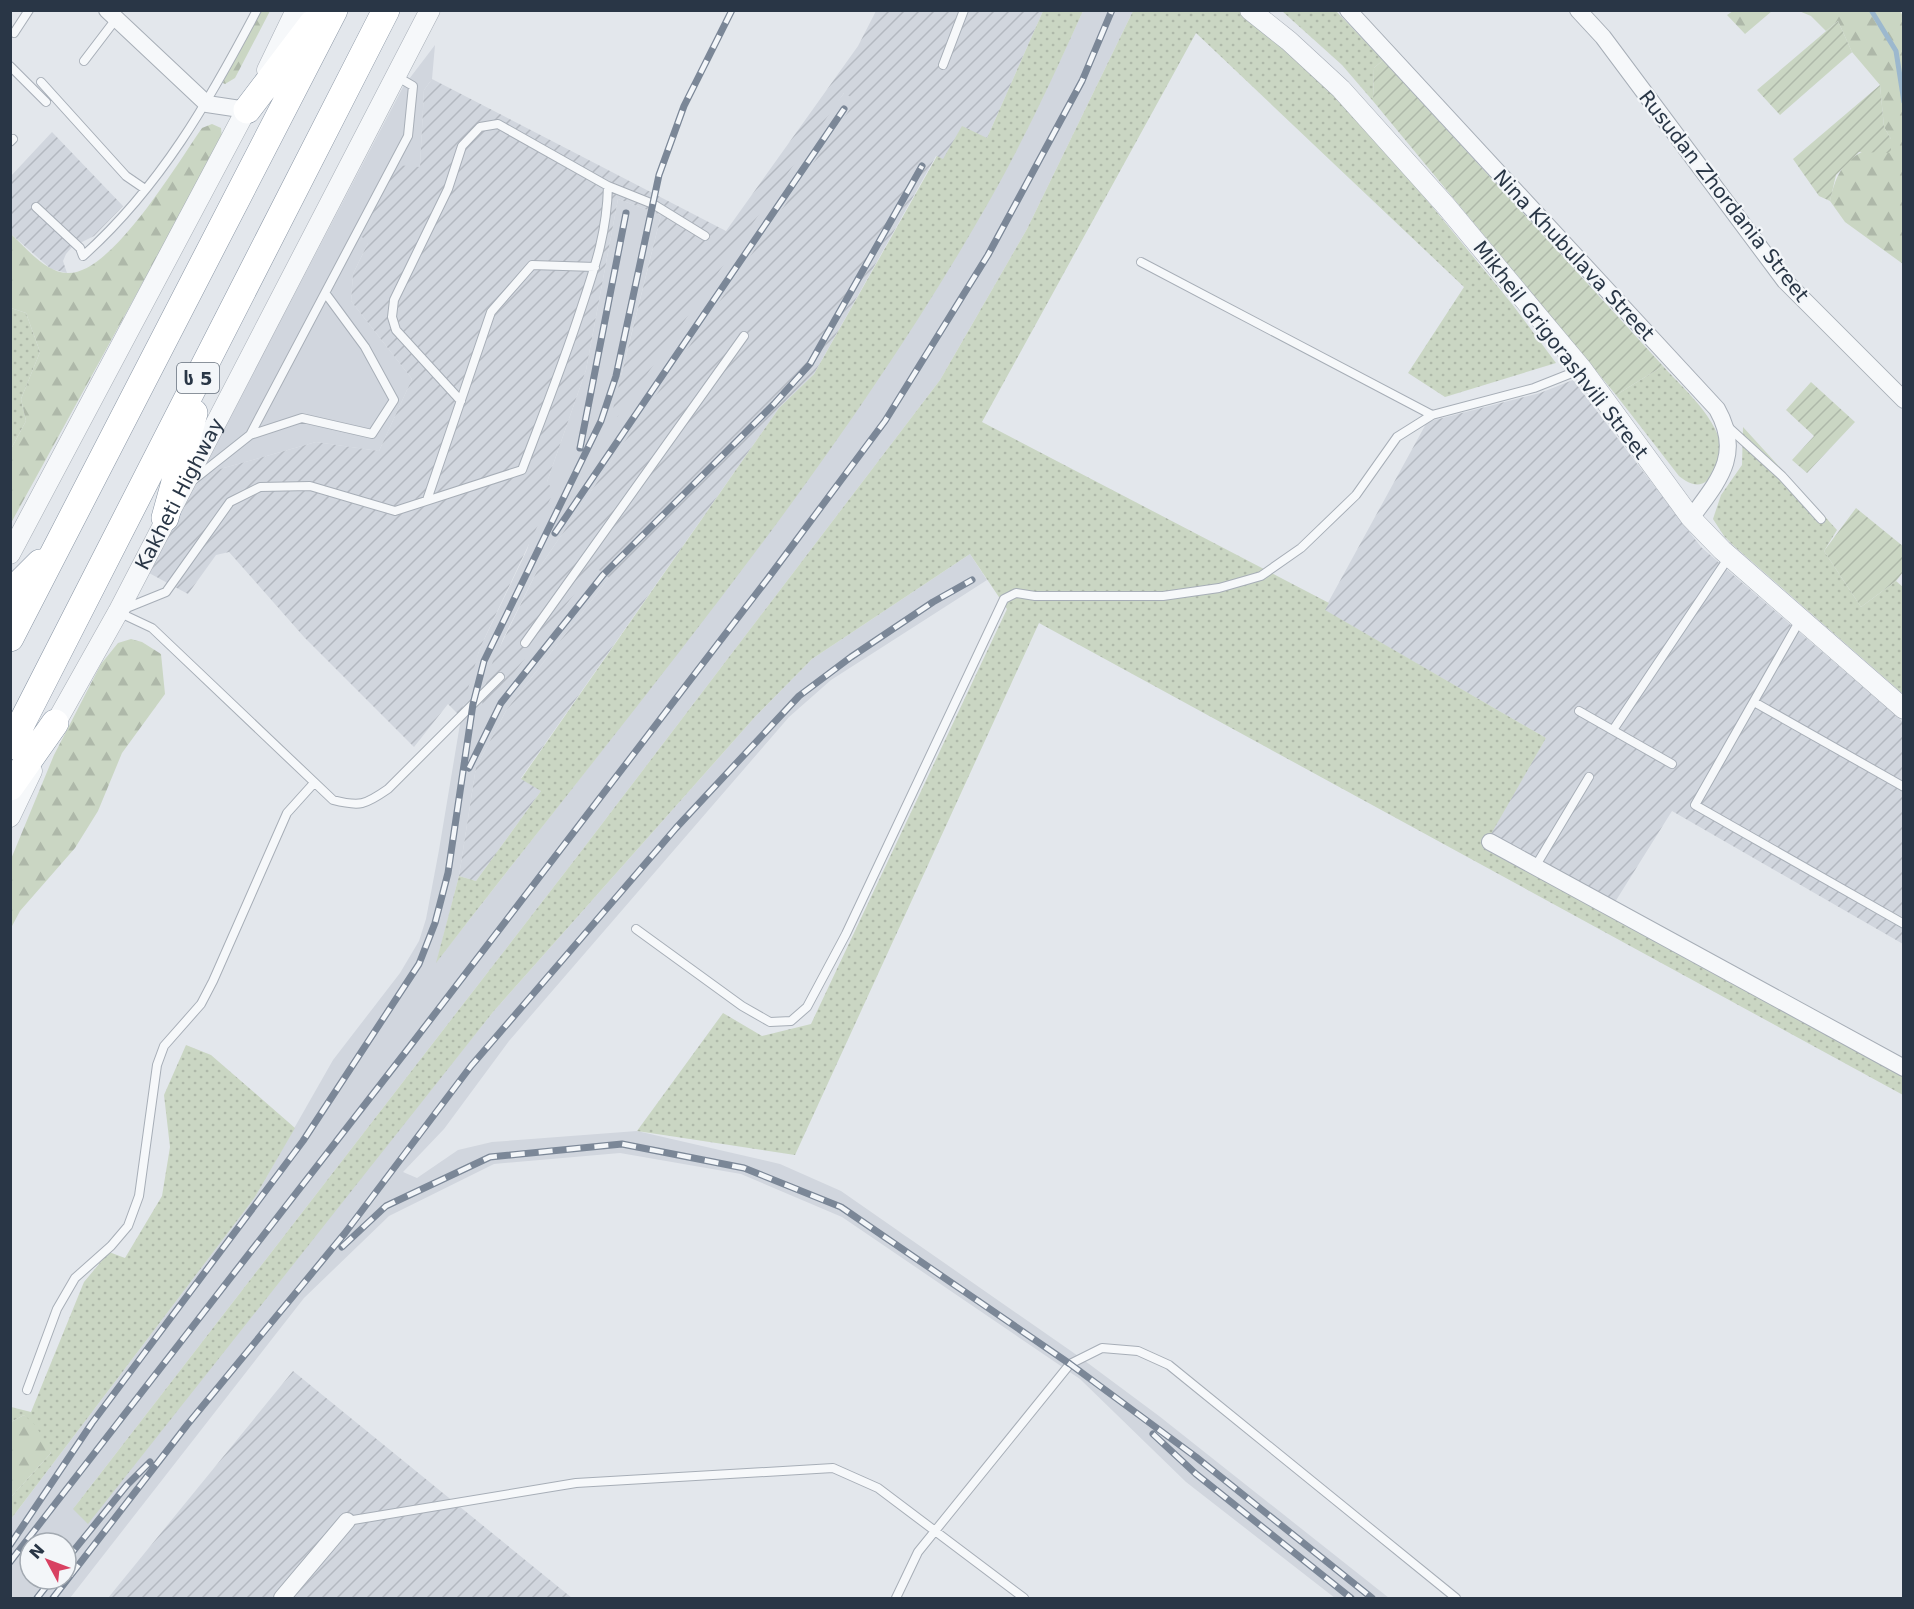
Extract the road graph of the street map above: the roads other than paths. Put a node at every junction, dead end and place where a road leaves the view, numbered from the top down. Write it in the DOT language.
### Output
graph roads {
  1 [pos="29,10"];
  2 [pos="257,10"];
  3 [pos="297,10"];
  4 [pos="323,10"];
  5 [pos="334,10"];
  6 [pos="386,10"];
  7 [pos="430,10"];
  8 [pos="964,10"];
  9 [pos="1250,10"];
  10 [pos="1348,10"];
  11 [pos="1578,10"];
  12 [pos="111,15"];
  13 [pos="14,33"];
  14 [pos="84,61"];
  15 [pos="943,65"];
  16 [pos="10,66"];
  17 [pos="394,75"];
  18 [pos="41,82"];
  19 [pos="46,102"];
  20 [pos="207,104"];
  21 [pos="247,110"];
  22 [pos="608,186"];
  23 [pos="145,189"];
  24 [pos="36,207"];
  25 [pos="705,236"];
  26 [pos="1141,262"];
  27 [pos="594,267"];
  28 [pos="326,294"];
  29 [pos="744,336"];
  30 [pos="211,353"];
  31 [pos="1582,369"];
  32 [pos="1904,400"];
  33 [pos="461,401"];
  34 [pos="1432,415"];
  35 [pos="1726,425"];
  36 [pos="250,435"];
  37 [pos="180,490"];
  38 [pos="427,500"];
  39 [pos="1691,518"];
  40 [pos="165,519"];
  41 [pos="1821,519"];
  42 [pos="60,543"];
  43 [pos="10,554"];
  44 [pos="1729,556"];
  45 [pos="10,593"];
  46 [pos="118,612"];
  47 [pos="1801,619"];
  48 [pos="10,638"];
  49 [pos="525,643"];
  50 [pos="500,677"];
  51 [pos="1754,702"];
  52 [pos="1904,709"];
  53 [pos="1579,711"];
  54 [pos="55,723"];
  55 [pos="1613,730"];
  56 [pos="10,746"];
  57 [pos="1672,765"];
  58 [pos="1589,777"];
  59 [pos="314,783"];
  60 [pos="10,787"];
  61 [pos="1904,787"];
  62 [pos="10,817"];
  63 [pos="1490,842"];
  64 [pos="1535,867"];
  65 [pos="1904,924"];
  66 [pos="636,929"];
  67 [pos="1904,1068"];
  68 [pos="27,1390"];
  69 [pos="347,1521"];
  70 [pos="935,1530"];
  71 [pos="282,1599"];
  72 [pos="896,1599"];
  73 [pos="1024,1599"];
  74 [pos="1456,1599"];
  1 -- 13 [label="lane"];
  2 -- 20 [label="lane"];
  3 -- 21 [label="street"];
  4 -- 21 [label="highway"];
  5 -- 42 [label="highway, ს 5"];
  6 -- 30 [label="highway, Kakheti Highway / ს 5"];
  7 -- 17 [label="street, Kakheti Highway"];
  8 -- 15 [label="lane"];
  9 -- 31 [label="street, Mikheil Grigorashvili Street"];
  10 -- 35 [label="street, Nina Khubulava Street"];
  11 -- 32 [label="street, Rusudan Zhordania Street"];
  12 -- 14 [label="lane"];
  12 -- 20 [label="street"];
  16 -- 19 [label="lane"];
  17 -- 28 [label="lane"];
  17 -- 37 [label="street, Kakheti Highway"];
  18 -- 23 [label="lane"];
  20 -- 21 [label="street"];
  20 -- 23 [label="lane"];
  21 -- 43 [label="street"];
  22 -- 25 [label="lane"];
  22 -- 27 [label="lane"];
  22 -- 33 [label="lane"];
  23 -- 24 [label="lane"];
  26 -- 34 [label="lane"];
  27 -- 33 [label="lane"];
  27 -- 38 [label="lane"];
  28 -- 36 [label="lane"];
  28 -- 36 [label="lane"];
  29 -- 49 [label="lane"];
  30 -- 40 [label="highway"];
  30 -- 56 [label="highway, Kakheti Highway / ს 5"];
  31 -- 34 [label="lane"];
  31 -- 39 [label="street, Mikheil Grigorashvili Street"];
  33 -- 38 [label="lane"];
  34 -- 66 [label="lane"];
  35 -- 39 [label="street"];
  35 -- 41 [label="lane"];
  36 -- 37 [label="lane"];
  37 -- 40 [label="street, Kakheti Highway"];
  38 -- 46 [label="lane"];
  39 -- 44 [label="street, Mikheil Grigorashvili Street"];
  40 -- 46 [label="street, Kakheti Highway"];
  42 -- 45 [label="highway"];
  42 -- 48 [label="highway, ს 5"];
  44 -- 47 [label="street, Mikheil Grigorashvili Street"];
  44 -- 55 [label="lane"];
  46 -- 54 [label="street, Kakheti Highway"];
  46 -- 59 [label="lane"];
  47 -- 51 [label="lane"];
  47 -- 52 [label="street, Mikheil Grigorashvili Street"];
  50 -- 59 [label="lane"];
  51 -- 61 [label="lane"];
  51 -- 65 [label="lane"];
  53 -- 55 [label="lane"];
  54 -- 60 [label="highway"];
  54 -- 62 [label="street, Kakheti Highway"];
  55 -- 57 [label="lane"];
  58 -- 64 [label="lane"];
  59 -- 68 [label="lane"];
  63 -- 64 [label="street"];
  64 -- 67 [label="street"];
  69 -- 70 [label="lane"];
  69 -- 71 [label="street"];
  70 -- 72 [label="lane"];
  70 -- 73 [label="lane"];
  70 -- 74 [label="lane"];
}
